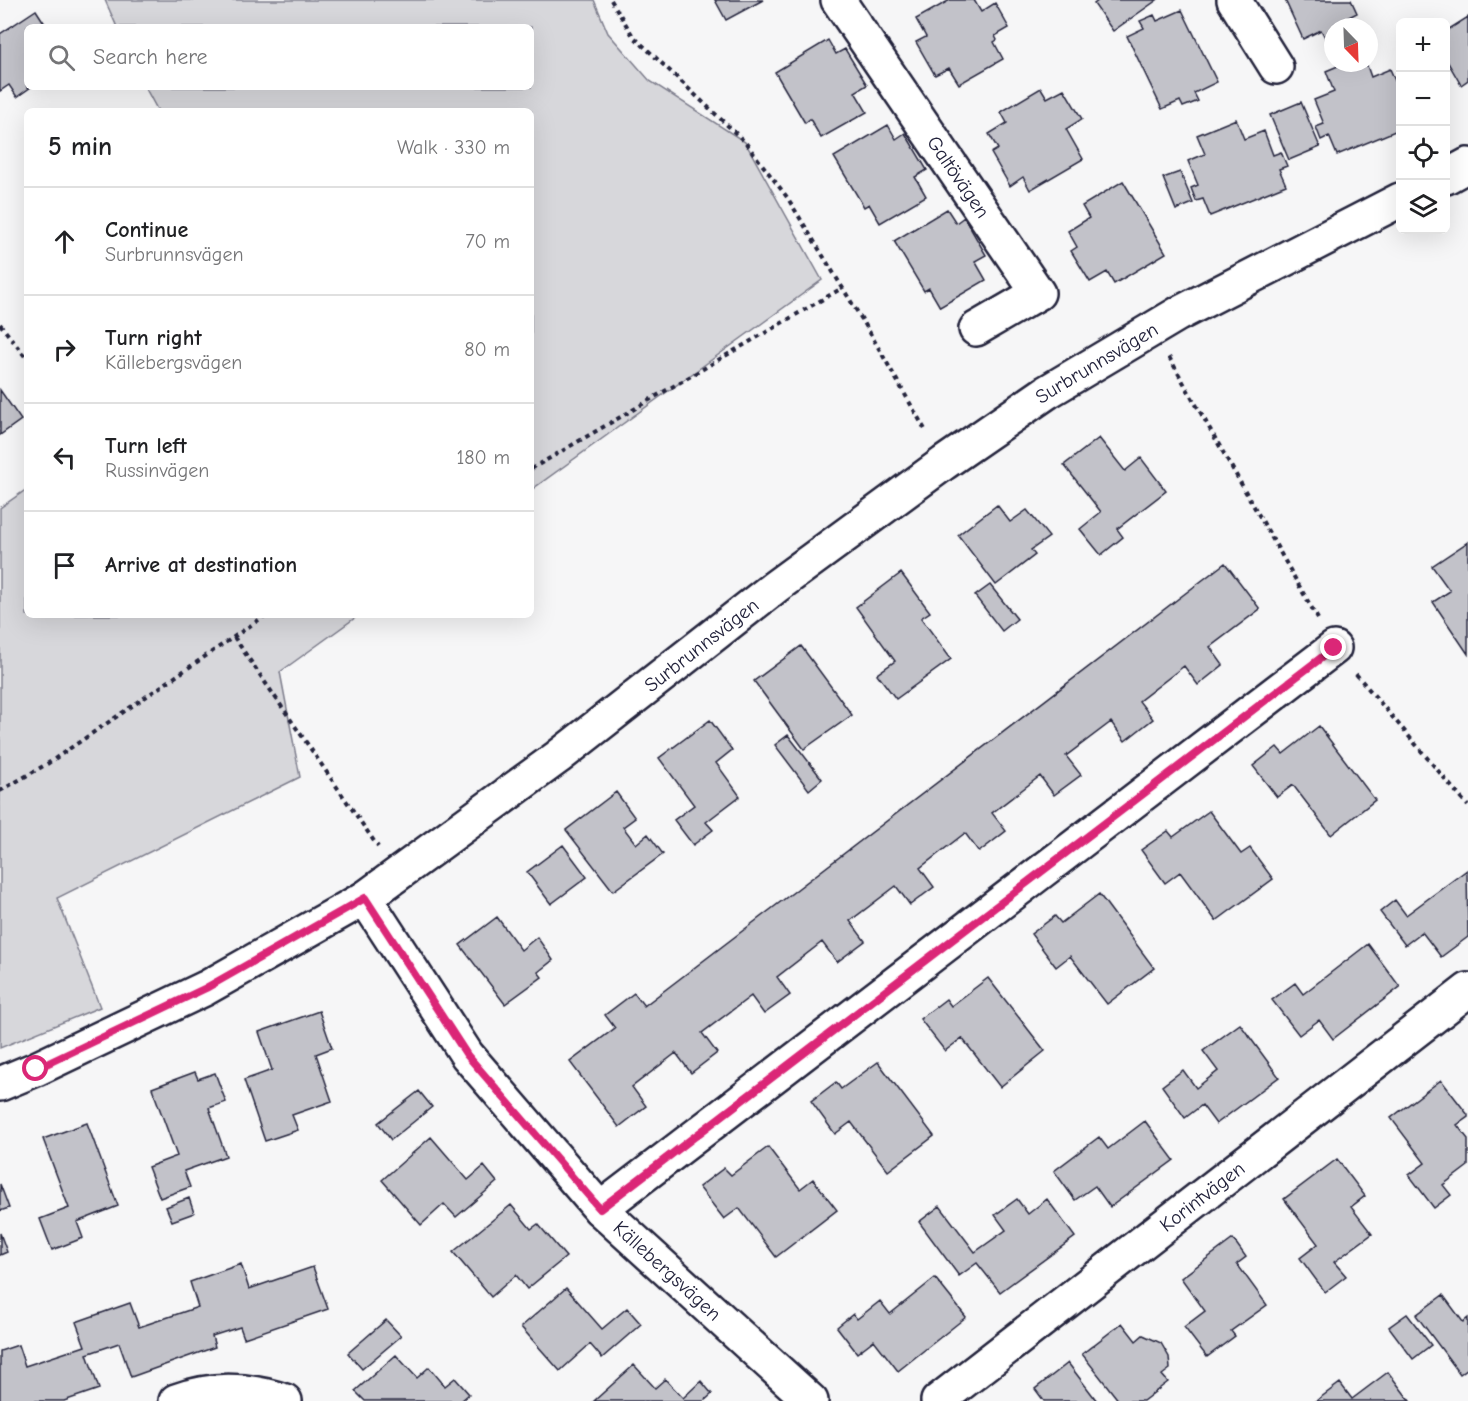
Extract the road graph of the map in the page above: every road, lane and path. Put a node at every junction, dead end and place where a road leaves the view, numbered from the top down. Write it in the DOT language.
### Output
graph roads {
  1 [pos="611,0"];
  2 [pos="839,0"];
  3 [pos="1234,0"];
  4 [pos="1276,67"];
  5 [pos="1468,165"];
  6 [pos="1450,175"];
  7 [pos="1396,203"];
  8 [pos="842,288"];
  9 [pos="0,324"];
  10 [pos="976,329"];
  11 [pos="1154,330"];
  12 [pos="24,354"];
  13 [pos="944,463"];
  14 [pos="534,467"];
  15 [pos="262,618"];
  16 [pos="234,637"];
  17 [pos="1334,648"];
  18 [pos="0,791"];
  19 [pos="1468,806"];
  20 [pos="397,874"];
  21 [pos="365,898"];
  22 [pos="1468,990"];
  23 [pos="0,1084"];
  24 [pos="600,1209"];
  25 [pos="176,1401"];
  26 [pos="285,1401"];
  27 [pos="811,1401"];
  28 [pos="938,1401"];
  1 -- 8 [label="path"];
  2 -- 10 [label="street, Galtövägen"];
  3 -- 4 [label="street"];
  5 -- 6 [label="street"];
  7 -- 11 [label="street, Surbrunnsvägen"];
  8 -- 13 [label="path"];
  8 -- 14 [label="path"];
  9 -- 12 [label="path"];
  11 -- 13 [label="street, Surbrunnsvägen"];
  11 -- 17 [label="path"];
  13 -- 20 [label="street, Surbrunnsvägen"];
  15 -- 16 [label="path"];
  16 -- 18 [label="path"];
  16 -- 20 [label="path"];
  17 -- 19 [label="path"];
  17 -- 24 [label="street"];
  20 -- 21 [label="street, Surbrunnsvägen"];
  21 -- 23 [label="street, Surbrunnsvägen"];
  21 -- 24 [label="street, Källebergsvägen"];
  22 -- 28 [label="street, Korintvägen"];
  24 -- 27 [label="street, Källebergsvägen"];
  25 -- 26 [label="street"];
}
